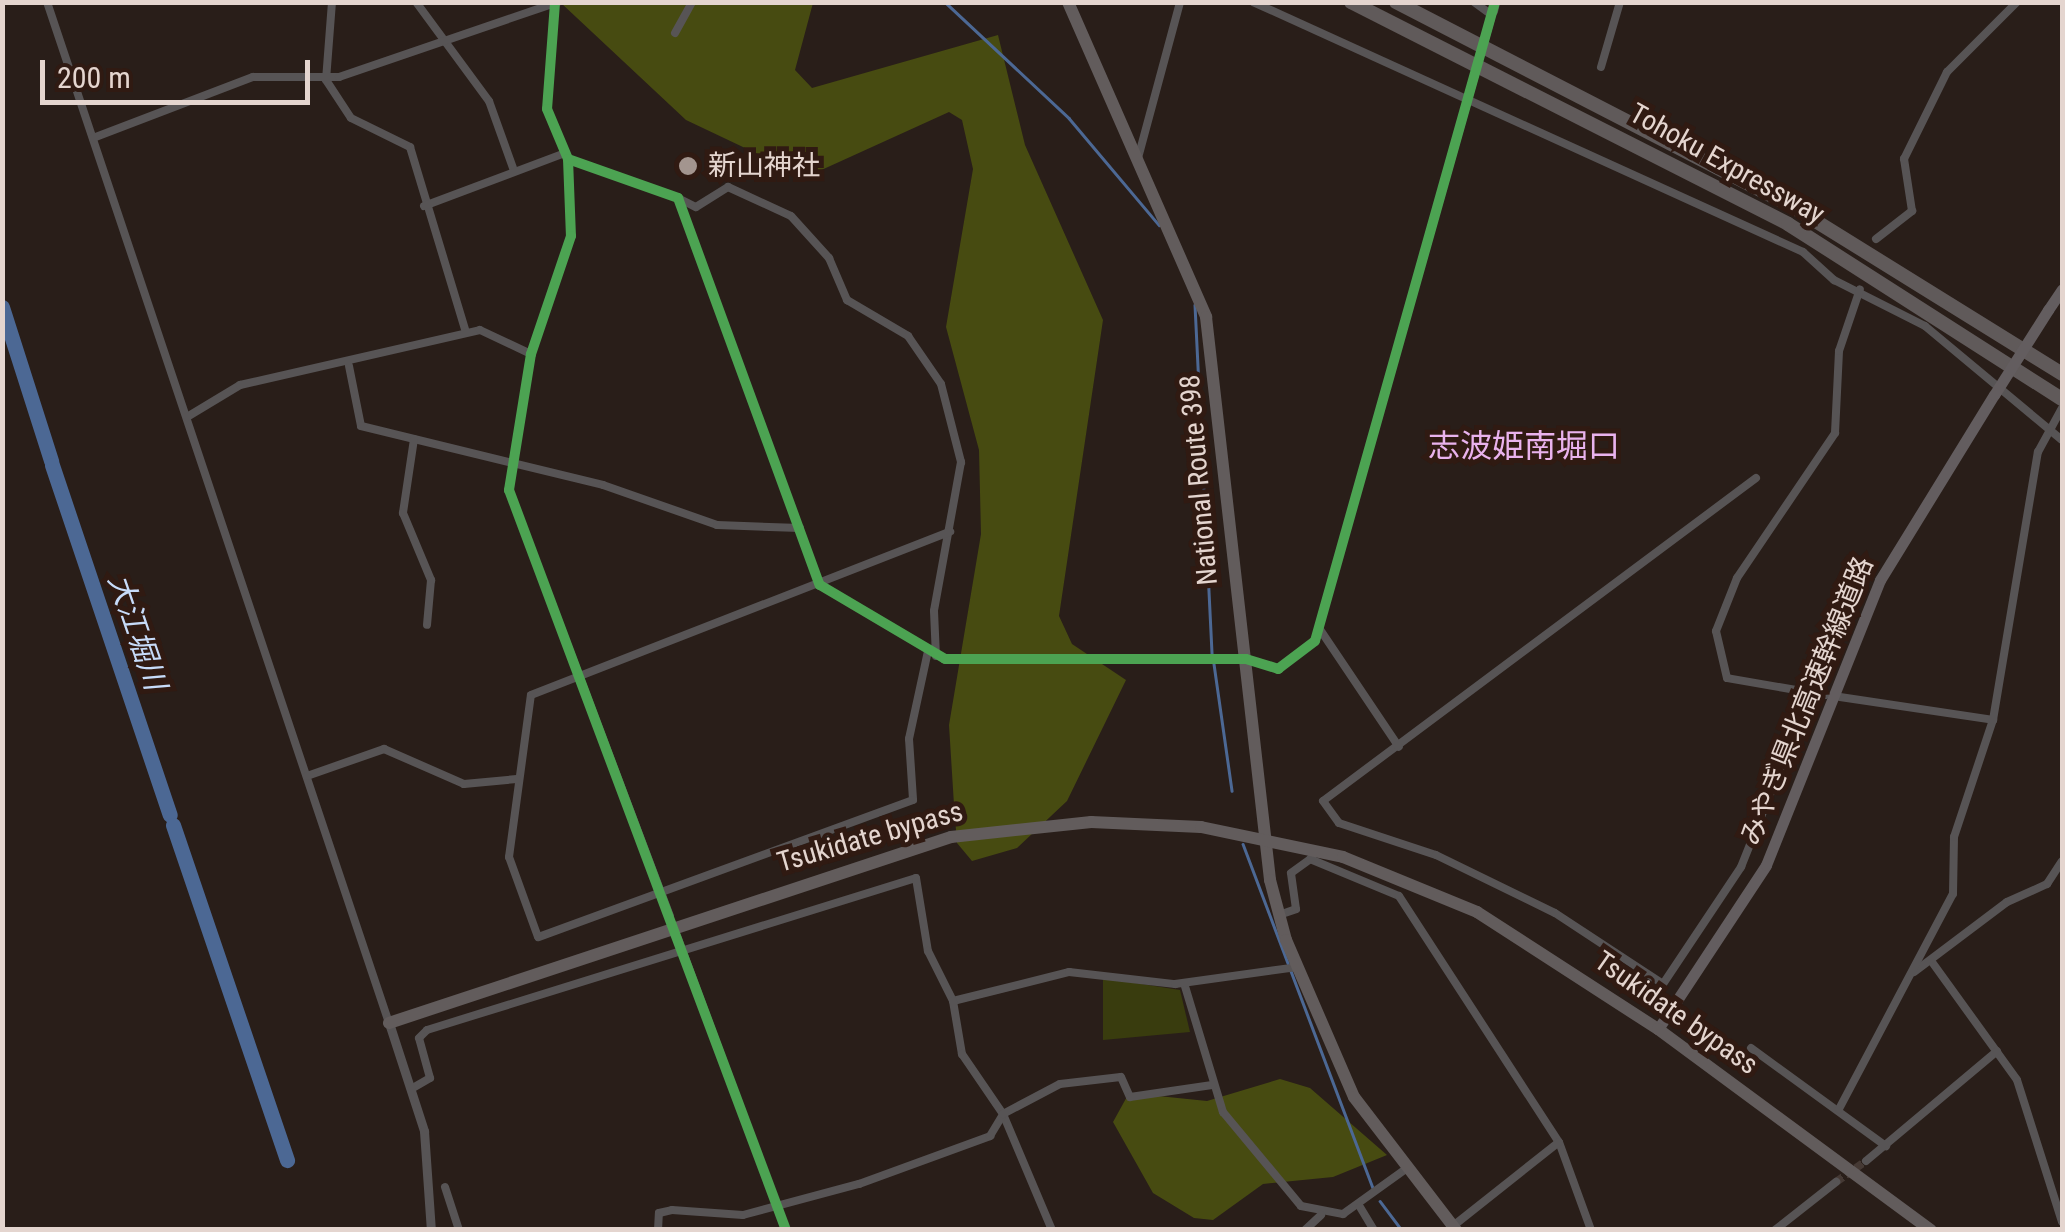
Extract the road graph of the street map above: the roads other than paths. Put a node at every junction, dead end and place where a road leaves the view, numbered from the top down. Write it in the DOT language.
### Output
graph roads {
  1 [pos="47,2"];
  2 [pos="332,2"];
  3 [pos="416,2"];
  4 [pos="692,2"];
  5 [pos="1068,2"];
  6 [pos="1180,2"];
  7 [pos="1253,2"];
  8 [pos="1351,2"];
  9 [pos="1396,2"];
  10 [pos="1474,2"];
  11 [pos="1620,2"];
  12 [pos="2018,2"];
  13 [pos="556,3"];
  14 [pos="1493,11"];
  15 [pos="674,34"];
  16 [pos="443,40"];
  17 [pos="1601,67"];
  18 [pos="326,80"];
  19 [pos="1468,99"];
  20 [pos="93,138"];
  21 [pos="566,156"];
  22 [pos="1137,162"];
  23 [pos="514,171"];
  24 [pos="678,198"];
  25 [pos="424,206"];
  26 [pos="1876,239"];
  27 [pos="1856,276"];
  28 [pos="1848,285"];
  29 [pos="2062,289"];
  30 [pos="1860,290"];
  31 [pos="466,333"];
  32 [pos="530,354"];
  33 [pos="350,366"];
  34 [pos="2062,374"];
  35 [pos="2062,400"];
  36 [pos="2062,408"];
  37 [pos="187,417"];
  38 [pos="2049,429"];
  39 [pos="414,439"];
  40 [pos="2062,440"];
  41 [pos="510,465"];
  42 [pos="1756,478"];
  43 [pos="800,528"];
  44 [pos="950,532"];
  45 [pos="820,586"];
  46 [pos="427,625"];
  47 [pos="1319,628"];
  48 [pos="932,654"];
  49 [pos="1246,659"];
  50 [pos="583,676"];
  51 [pos="1812,692"];
  52 [pos="1825,695"];
  53 [pos="1840,697"];
  54 [pos="1993,720"];
  55 [pos="1399,747"];
  56 [pos="307,776"];
  57 [pos="517,779"];
  58 [pos="1268,838"];
  59 [pos="2062,862"];
  60 [pos="660,889"];
  61 [pos="1278,915"];
  62 [pos="670,916"];
  63 [pos="678,936"];
  64 [pos="682,948"];
  65 [pos="1932,962"];
  66 [pos="1292,968"];
  67 [pos="1914,972"];
  68 [pos="1184,983"];
  69 [pos="952,1001"];
  70 [pos="389,1022"];
  71 [pos="1658,1028"];
  72 [pos="1751,1048"];
  73 [pos="1998,1051"];
  74 [pos="1212,1085"];
  75 [pos="412,1088"];
  76 [pos="1839,1109"];
  77 [pos="1003,1114"];
  78 [pos="1559,1142"];
  79 [pos="1886,1146"];
  80 [pos="1866,1162"];
  81 [pos="1407,1168"];
  82 [pos="1836,1182"];
  83 [pos="445,1187"];
  84 [pos="776,1202"];
  85 [pos="1360,1206"];
  86 [pos="1321,1214"];
  87 [pos="2062,1222"];
  88 [pos="1455,1228"];
  89 [pos="430,1230"];
  90 [pos="459,1230"];
  91 [pos="658,1230"];
  92 [pos="786,1230"];
  93 [pos="1052,1230"];
  94 [pos="1305,1230"];
  95 [pos="1374,1230"];
  96 [pos="1591,1230"];
  97 [pos="1775,1230"];
  98 [pos="1932,1230"];
  1 -- 20 [label="street"];
  2 -- 18 [label="street"];
  3 -- 16 [label="street"];
  4 -- 15 [label="street"];
  5 -- 22 [label="highway, National Route 398"];
  6 -- 22 [label="street"];
  7 -- 19 [label="street"];
  8 -- 35 [label="highway, Tohoku Expressway"];
  9 -- 34 [label="highway, Tohoku Expressway"];
  10 -- 14 [label="street"];
  11 -- 17 [label="street"];
  12 -- 26 [label="street"];
  13 -- 16 [label="street"];
  13 -- 21 [label="street"];
  14 -- 19 [label="street, bridge"];
  16 -- 18 [label="street"];
  16 -- 23 [label="street"];
  18 -- 20 [label="street"];
  18 -- 25 [label="street"];
  19 -- 28 [label="street"];
  19 -- 47 [label="street"];
  20 -- 37 [label="street"];
  21 -- 23 [label="street"];
  21 -- 24 [label="street"];
  21 -- 32 [label="street"];
  22 -- 49 [label="highway, National Route 398"];
  23 -- 25 [label="street"];
  24 -- 43 [label="street"];
  24 -- 44 [label="street"];
  25 -- 31 [label="street"];
  27 -- 28 [label="street"];
  28 -- 30 [label="street"];
  29 -- 71 [label="main road, みやぎ県北高速幹線道路, bridge"];
  30 -- 38 [label="street"];
  30 -- 51 [label="street"];
  31 -- 32 [label="street"];
  31 -- 33 [label="street"];
  32 -- 41 [label="street"];
  33 -- 37 [label="street"];
  33 -- 39 [label="street"];
  36 -- 38 [label="street"];
  37 -- 56 [label="street"];
  38 -- 40 [label="street"];
  38 -- 54 [label="street"];
  39 -- 41 [label="street"];
  39 -- 46 [label="street"];
  41 -- 43 [label="street"];
  41 -- 50 [label="street"];
  42 -- 55 [label="street"];
  43 -- 45 [label="street"];
  44 -- 45 [label="street"];
  44 -- 48 [label="street"];
  45 -- 48 [label="street"];
  45 -- 50 [label="street"];
  47 -- 49 [label="street"];
  47 -- 55 [label="street"];
  48 -- 49 [label="street"];
  48 -- 60 [label="street"];
  49 -- 58 [label="highway, National Route 398"];
  50 -- 57 [label="street"];
  50 -- 60 [label="street"];
  51 -- 52 [label="street"];
  51 -- 55 [label="street"];
  53 -- 54 [label="street"];
  54 -- 67 [label="street"];
  56 -- 57 [label="street"];
  56 -- 70 [label="street"];
  57 -- 60 [label="street"];
  58 -- 61 [label="highway, National Route 398"];
  58 -- 70 [label="highway, Tsukidate bypass"];
  58 -- 71 [label="highway, Tsukidate bypass"];
  59 -- 65 [label="street"];
  60 -- 62 [label="street"];
  61 -- 66 [label="highway, National Route 398"];
  61 -- 78 [label="street"];
  63 -- 64 [label="street"];
  64 -- 69 [label="street"];
  64 -- 75 [label="street"];
  64 -- 84 [label="street"];
  65 -- 67 [label="street"];
  65 -- 73 [label="street"];
  66 -- 68 [label="street"];
  66 -- 81 [label="highway, National Route 398"];
  67 -- 76 [label="street"];
  68 -- 69 [label="street"];
  68 -- 74 [label="street"];
  69 -- 77 [label="street"];
  70 -- 75 [label="street"];
  71 -- 98 [label="highway, Tsukidate bypass"];
  72 -- 76 [label="street"];
  73 -- 79 [label="street"];
  73 -- 87 [label="street"];
  74 -- 77 [label="street"];
  74 -- 86 [label="street"];
  75 -- 89 [label="street"];
  76 -- 79 [label="street"];
  77 -- 84 [label="street"];
  77 -- 93 [label="street"];
  78 -- 88 [label="street"];
  78 -- 96 [label="street"];
  79 -- 80 [label="street"];
  81 -- 85 [label="street"];
  81 -- 88 [label="highway, National Route 398"];
  82 -- 97 [label="street"];
  83 -- 90 [label="street"];
  84 -- 91 [label="street"];
  84 -- 92 [label="street"];
  85 -- 86 [label="street"];
  85 -- 95 [label="street"];
  86 -- 94 [label="street"];
}
